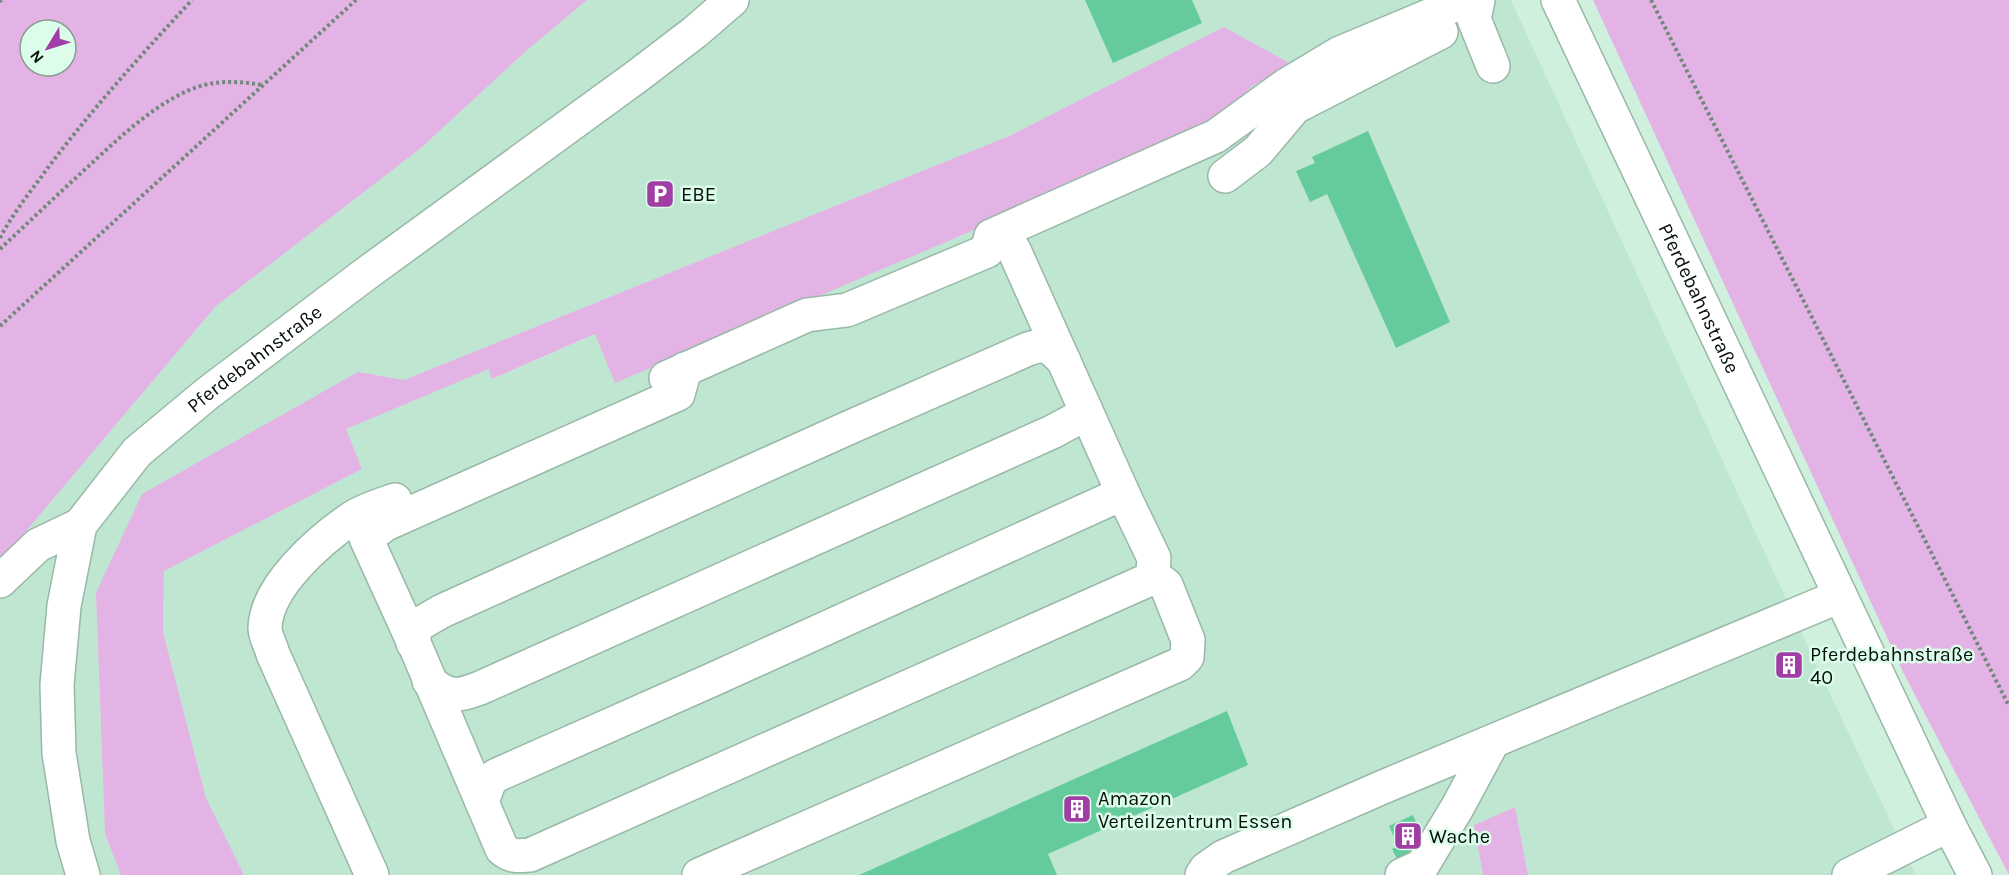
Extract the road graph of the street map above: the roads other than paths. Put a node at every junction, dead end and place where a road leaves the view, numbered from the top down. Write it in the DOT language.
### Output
graph roads {
  1 [pos="732,0"];
  2 [pos="1558,0"];
  3 [pos="1473,6"];
  4 [pos="1493,66"];
  5 [pos="1225,176"];
  6 [pos="1090,213"];
  7 [pos="997,246"];
  8 [pos="1064,361"];
  9 [pos="686,369"];
  10 [pos="1085,408"];
  11 [pos="1126,500"];
  12 [pos="80,525"];
  13 [pos="1148,580"];
  14 [pos="0,581"];
  15 [pos="1840,596"];
  16 [pos="413,643"];
  17 [pos="429,681"];
  18 [pos="1492,743"];
  19 [pos="482,802"];
  20 [pos="1949,825"];
  21 [pos="524,865"];
  22 [pos="83,875"];
  23 [pos="372,875"];
  24 [pos="699,875"];
  25 [pos="1202,875"];
  26 [pos="1402,875"];
  27 [pos="1849,875"];
  28 [pos="1975,875"];
  1 -- 12 [label="street, Pferdebahnstraße"];
  2 -- 15 [label="street, Pferdebahnstraße"];
  3 -- 4 [label="street"];
  3 -- 5 [label="street"];
  3 -- 7 [label="street"];
  6 -- 7 [label="street"];
  7 -- 8 [label="street"];
  7 -- 9 [label="street"];
  8 -- 10 [label="street"];
  8 -- 16 [label="street"];
  9 -- 16 [label="street"];
  9 -- 23 [label="street"];
  10 -- 11 [label="street"];
  10 -- 17 [label="street"];
  11 -- 13 [label="street"];
  11 -- 19 [label="street"];
  12 -- 14 [label="street"];
  12 -- 22 [label="street, Pferdebahnstraße"];
  13 -- 21 [label="street"];
  13 -- 24 [label="street"];
  15 -- 18 [label="street"];
  15 -- 20 [label="street, Pferdebahnstraße"];
  16 -- 17 [label="street"];
  17 -- 19 [label="street"];
  18 -- 25 [label="street"];
  18 -- 26 [label="street"];
  19 -- 21 [label="street"];
  20 -- 27 [label="street"];
  20 -- 28 [label="street, Pferdebahnstraße"];
}
